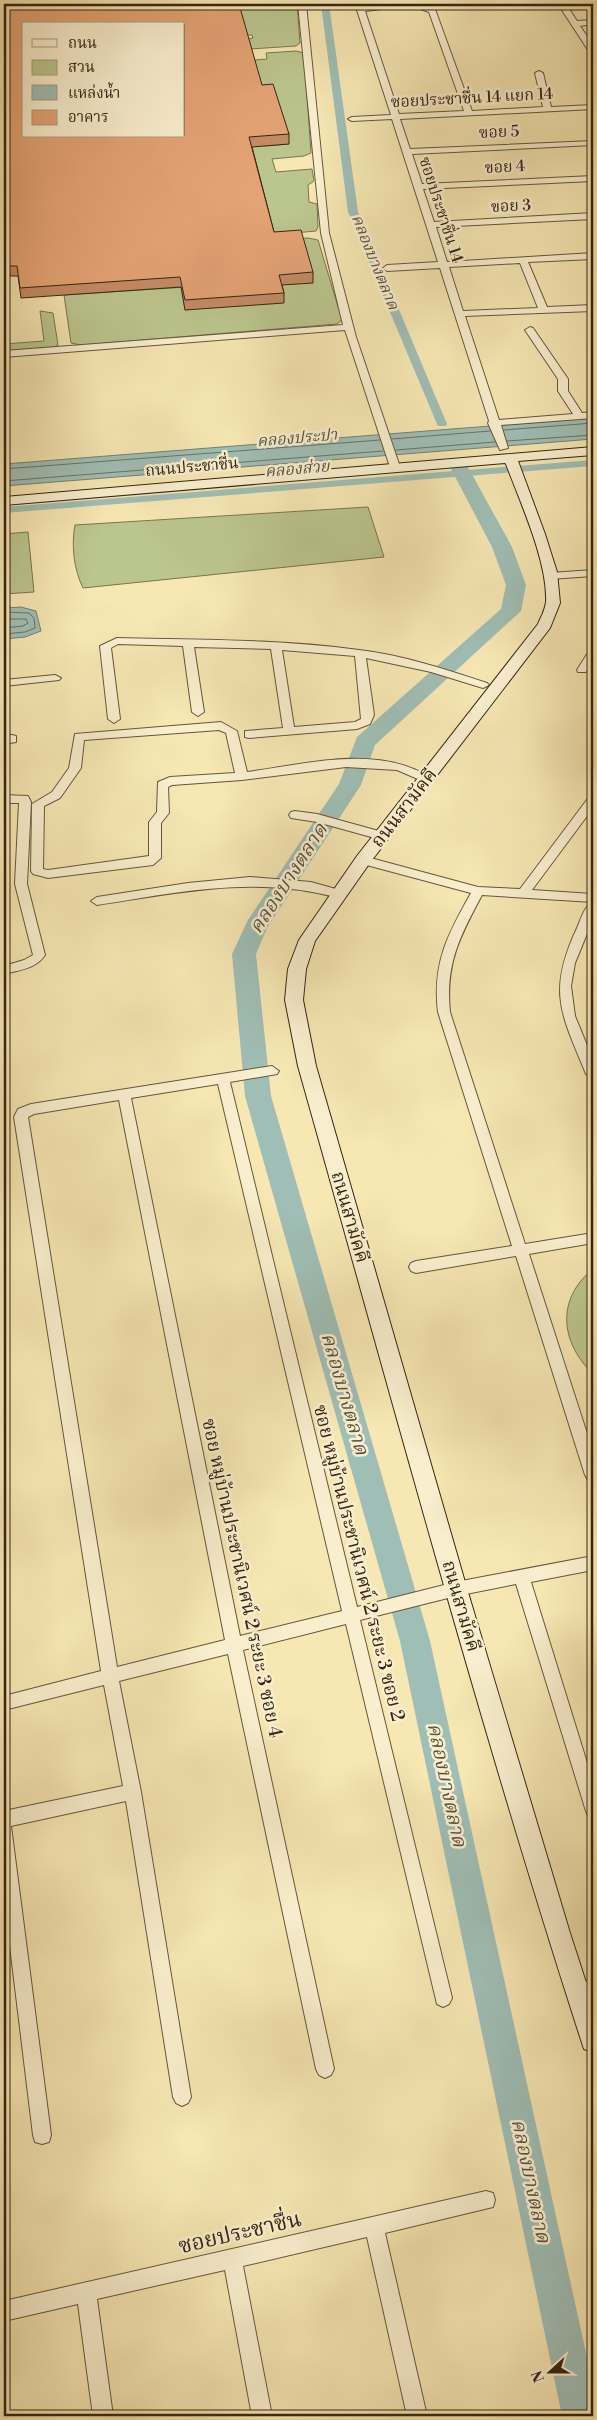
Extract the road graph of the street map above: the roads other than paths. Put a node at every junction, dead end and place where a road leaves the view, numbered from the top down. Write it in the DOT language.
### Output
graph roads {
  1 [pos="302,4"];
  2 [pos="562,4"];
  3 [pos="360,6"];
  4 [pos="593,22"];
  5 [pos="575,24"];
  6 [pos="593,50"];
  7 [pos="539,73"];
  8 [pos="547,109"];
  9 [pos="592,109"];
  10 [pos="469,113"];
  11 [pos="396,117"];
  12 [pos="352,119"];
  13 [pos="593,142"];
  14 [pos="407,152"];
  15 [pos="593,178"];
  16 [pos="418,187"];
  17 [pos="593,216"];
  18 [pos="430,225"];
  19 [pos="593,256"];
  20 [pos="524,260"];
  21 [pos="443,265"];
  22 [pos="387,268"];
  23 [pos="593,308"];
  24 [pos="544,310"];
  25 [pos="459,314"];
  26 [pos="348,327"];
  27 [pos="530,330"];
  28 [pos="4,354"];
  29 [pos="593,415"];
  30 [pos="579,416"];
  31 [pos="494,424"];
  32 [pos="593,451"];
  33 [pos="510,462"];
  34 [pos="394,463"];
  35 [pos="4,501"];
  36 [pos="593,573"];
  37 [pos="550,576"];
  38 [pos="188,642"];
  39 [pos="276,646"];
  40 [pos="360,653"];
  41 [pos="593,654"];
  42 [pos="582,670"];
  43 [pos="55,678"];
  44 [pos="4,683"];
  45 [pos="483,685"];
  46 [pos="198,712"];
  47 [pos="114,719"];
  48 [pos="289,732"];
  49 [pos="249,734"];
  50 [pos="346,763"];
  51 [pos="242,776"];
  52 [pos="427,779"];
  53 [pos="4,799"];
  54 [pos="593,800"];
  55 [pos="295,815"];
  56 [pos="382,836"];
  57 [pos="363,860"];
  58 [pos="478,891"];
  59 [pos="339,894"];
  60 [pos="522,894"];
  61 [pos="593,898"];
  62 [pos="97,901"];
  63 [pos="593,907"];
  64 [pos="4,970"];
  65 [pos="272,1071"];
  66 [pos="593,1074"];
  67 [pos="223,1078"];
  68 [pos="124,1094"];
  69 [pos="593,1238"];
  70 [pos="519,1250"];
  71 [pos="416,1267"];
  72 [pos="593,1475"];
  73 [pos="593,1563"];
  74 [pos="522,1577"];
  75 [pos="456,1589"];
  76 [pos="352,1617"];
  77 [pos="234,1645"];
  78 [pos="110,1677"];
  79 [pos="4,1703"];
  80 [pos="133,1792"];
  81 [pos="593,1808"];
  82 [pos="4,1819"];
  83 [pos="4,1830"];
  84 [pos="585,1990"];
  85 [pos="443,1998"];
  86 [pos="593,2040"];
  87 [pos="325,2069"];
  88 [pos="182,2097"];
  89 [pos="42,2136"];
  90 [pos="486,2200"];
  91 [pos="374,2227"];
  92 [pos="232,2258"];
  93 [pos="86,2293"];
  94 [pos="4,2310"];
  95 [pos="103,2416"];
  96 [pos="262,2416"];
  97 [pos="417,2416"];
  1 -- 26 [label="street"];
  2 -- 5 [label="street"];
  3 -- 10 [label="street"];
  3 -- 11 [label="street, ซอยประชาชื่น 14"];
  4 -- 5 [label="street"];
  5 -- 6 [label="street"];
  7 -- 8 [label="street"];
  8 -- 9 [label="street, ซอยประชาชื่น 14 แยก 14"];
  8 -- 10 [label="street, ซอยประชาชื่น 14 แยก 14"];
  10 -- 11 [label="street, ซอยประชาชื่น 14 แยก 14"];
  11 -- 12 [label="street, ซอยประชาชื่น 14 แยก 14"];
  11 -- 14 [label="street, ซอยประชาชื่น 14"];
  13 -- 14 [label="street, ฃอย 5"];
  14 -- 16 [label="street, ซอยประชาชื่น 14"];
  15 -- 16 [label="street, ขอย 4"];
  16 -- 18 [label="street, ซอยประชาชื่น 14"];
  17 -- 18 [label="street, ขอย 3"];
  18 -- 21 [label="street, ซอยประชาชื่น 14"];
  19 -- 20 [label="street"];
  20 -- 21 [label="street"];
  20 -- 24 [label="street"];
  21 -- 22 [label="street"];
  21 -- 25 [label="street, ซอยประชาชื่น 14"];
  23 -- 24 [label="street"];
  24 -- 25 [label="street"];
  25 -- 31 [label="street, ซอยประชาชื่น 14"];
  26 -- 28 [label="street"];
  26 -- 34 [label="street"];
  27 -- 30 [label="street"];
  29 -- 30 [label="street"];
  30 -- 31 [label="street"];
  31 -- 33 [label="street, ซอยประชาชื่น 14"];
  32 -- 33 [label="main road, ถนนประชาชื่น"];
  33 -- 34 [label="main road, ถนนประชาชื่น"];
  33 -- 37 [label="main road, ถนนสามัคคี"];
  34 -- 35 [label="main road, ถนนประชาชื่น"];
  36 -- 37 [label="street"];
  37 -- 52 [label="main road, ถนนสามัคคี"];
  38 -- 39 [label="street"];
  38 -- 46 [label="street"];
  38 -- 47 [label="street"];
  39 -- 40 [label="street"];
  39 -- 48 [label="street"];
  40 -- 45 [label="street"];
  40 -- 48 [label="street"];
  41 -- 42 [label="street"];
  43 -- 44 [label="street"];
  48 -- 49 [label="street"];
  50 -- 51 [label="street"];
  50 -- 52 [label="street"];
  51 -- 51 [label="street"];
  52 -- 56 [label="main road, ถนนสามัคคี"];
  53 -- 64 [label="street"];
  54 -- 60 [label="street"];
  55 -- 56 [label="street"];
  56 -- 57 [label="main road, ถนนสามัคคี"];
  57 -- 58 [label="street"];
  57 -- 59 [label="main road, ถนนสามัคคี"];
  58 -- 60 [label="street"];
  58 -- 70 [label="street"];
  59 -- 62 [label="street"];
  59 -- 75 [label="main road, ถนนสามัคคี"];
  60 -- 61 [label="street"];
  63 -- 66 [label="street"];
  65 -- 67 [label="street"];
  67 -- 68 [label="street"];
  67 -- 76 [label="street, ซอย หมู่บ้านประชานิเวศน์ 2 ระยะ 3 ซอย 2"];
  68 -- 77 [label="street, ซอย หมู่บ้านประชานิเวศน์ 2 ระยะ 3 ซอย 4"];
  68 -- 78 [label="street"];
  69 -- 70 [label="street"];
  70 -- 71 [label="street"];
  70 -- 72 [label="street"];
  73 -- 74 [label="street"];
  74 -- 75 [label="street"];
  74 -- 81 [label="street"];
  75 -- 76 [label="street"];
  75 -- 84 [label="main road, ถนนสามัคคี"];
  76 -- 77 [label="street"];
  76 -- 85 [label="street, ซอย หมู่บ้านประชานิเวศน์ 2 ระยะ 3 ซอย 2"];
  77 -- 78 [label="street"];
  77 -- 87 [label="street, ซอย หมู่บ้านประชานิเวศน์ 2 ระยะ 3 ซอย 4"];
  78 -- 79 [label="street"];
  78 -- 80 [label="street"];
  80 -- 82 [label="street"];
  80 -- 88 [label="street"];
  83 -- 89 [label="street"];
  84 -- 86 [label="main road, ถนนสามัคคี"];
  90 -- 91 [label="street, ซอยประชาชื่น"];
  91 -- 92 [label="street, ซอยประชาชื่น"];
  91 -- 97 [label="street"];
  92 -- 93 [label="street, ซอยประชาชื่น"];
  92 -- 96 [label="street"];
  93 -- 94 [label="street, ซอยประชาชื่น"];
  93 -- 95 [label="street"];
}
